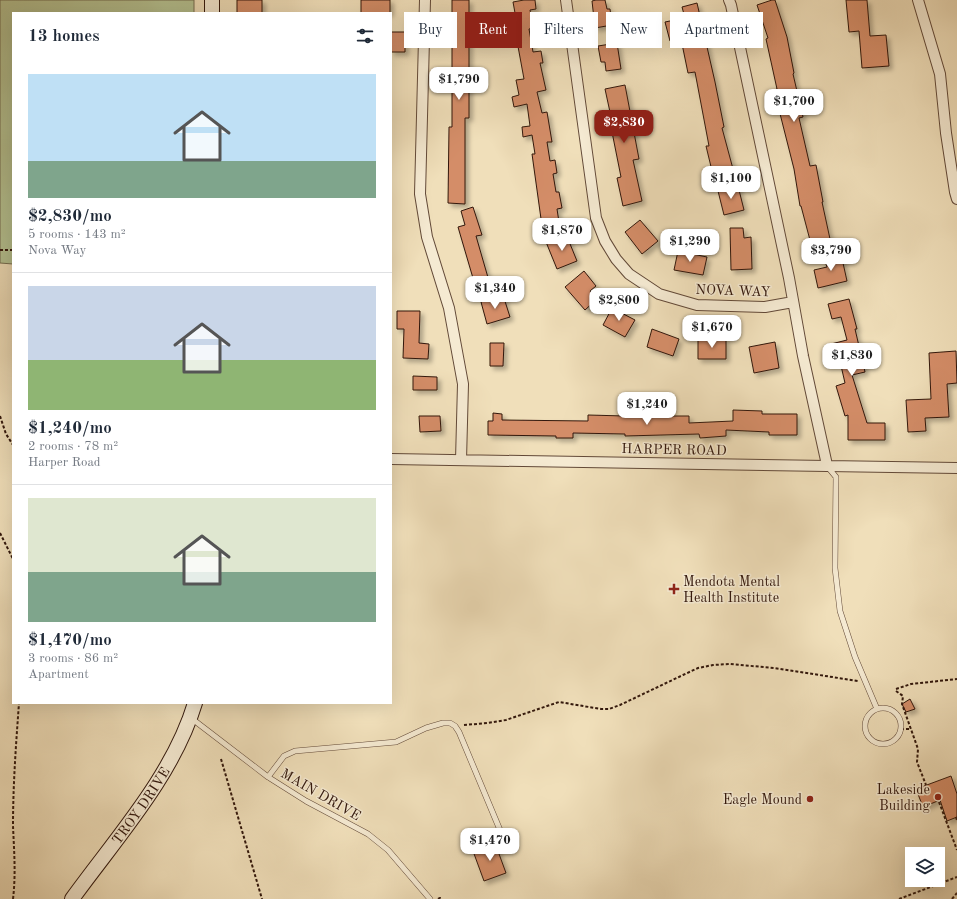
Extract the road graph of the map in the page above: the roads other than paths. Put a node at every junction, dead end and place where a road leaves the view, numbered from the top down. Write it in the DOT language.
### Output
graph roads {
  1 [pos="212,0"];
  2 [pos="424,0"];
  3 [pos="566,0"];
  4 [pos="729,0"];
  5 [pos="918,0"];
  6 [pos="212,12"];
  7 [pos="957,199"];
  8 [pos="793,302"];
  9 [pos="392,459"];
  10 [pos="461,460"];
  11 [pos="826,465"];
  12 [pos="957,468"];
  13 [pos="195,704"];
  14 [pos="877,709"];
  15 [pos="190,718"];
  16 [pos="268,777"];
  17 [pos="505,842"];
  18 [pos="72,899"];
  19 [pos="430,899"];
  1 -- 6 [label="street"];
  2 -- 10 [label="street"];
  3 -- 8 [label="street, NOVA WAY"];
  4 -- 8 [label="street"];
  5 -- 7 [label="street"];
  8 -- 11 [label="street"];
  9 -- 10 [label="street, HARPER ROAD"];
  10 -- 11 [label="street, HARPER ROAD"];
  11 -- 12 [label="street, HARPER ROAD"];
  11 -- 14 [label="lane"];
  13 -- 15 [label="street, TROY DRIVE"];
  14 -- 14 [label="lane"];
  15 -- 16 [label="lane, MAIN DRIVE"];
  15 -- 18 [label="street, TROY DRIVE"];
  16 -- 17 [label="lane"];
  16 -- 19 [label="lane, MAIN DRIVE"];
}
